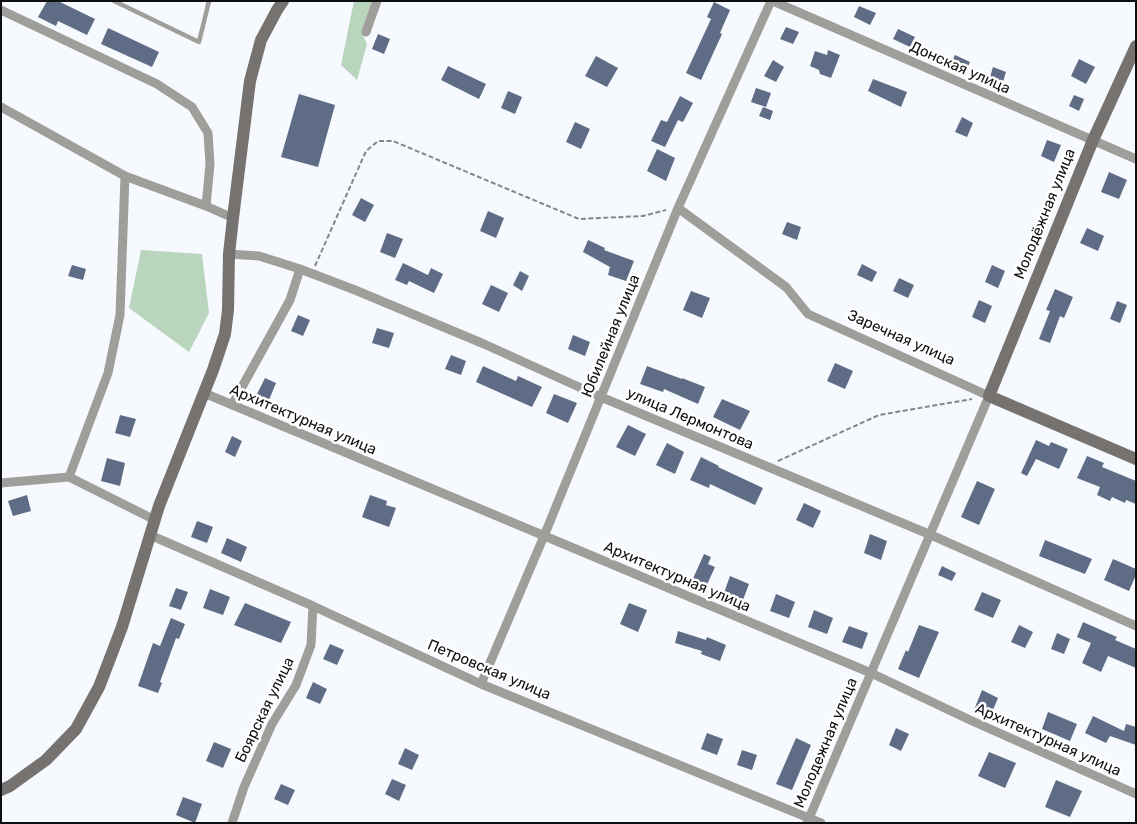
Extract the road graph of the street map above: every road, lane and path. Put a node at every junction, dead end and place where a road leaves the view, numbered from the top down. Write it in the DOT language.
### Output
graph roads {
  1 [pos="114,1"];
  2 [pos="209,1"];
  3 [pos="283,1"];
  4 [pos="377,1"];
  5 [pos="772,1"];
  6 [pos="1,10"];
  7 [pos="366,32"];
  8 [pos="1136,46"];
  9 [pos="1,107"];
  10 [pos="1093,140"];
  11 [pos="1136,159"];
  12 [pos="125,176"];
  13 [pos="206,206"];
  14 [pos="678,208"];
  15 [pos="233,218"];
  16 [pos="229,254"];
  17 [pos="300,269"];
  18 [pos="312,273"];
  19 [pos="204,393"];
  20 [pos="989,396"];
  21 [pos="601,397"];
  22 [pos="232,405"];
  23 [pos="1136,459"];
  24 [pos="767,466"];
  25 [pos="69,477"];
  26 [pos="1,483"];
  27 [pos="155,520"];
  28 [pos="150,535"];
  29 [pos="931,535"];
  30 [pos="544,536"];
  31 [pos="313,606"];
  32 [pos="1136,626"];
  33 [pos="871,673"];
  34 [pos="481,684"];
  35 [pos="1,790"];
  36 [pos="1136,794"];
  37 [pos="808,820"];
  38 [pos="232,823"];
  39 [pos="821,823"];
  1 -- 2 [label="lane"];
  3 -- 15 [label="street"];
  4 -- 7 [label="street"];
  5 -- 10 [label="street, Донская улица"];
  5 -- 14 [label="street, Юбилейная улица"];
  6 -- 13 [label="street"];
  8 -- 10 [label="street, Молодёжная улица"];
  9 -- 12 [label="street"];
  10 -- 11 [label="street, Донская улица"];
  10 -- 20 [label="street, Молодёжная улица"];
  12 -- 13 [label="street"];
  12 -- 25 [label="street"];
  13 -- 15 [label="street"];
  14 -- 18 [label="path"];
  14 -- 20 [label="street, Заречная улица"];
  14 -- 21 [label="street, Юбилейная улица"];
  15 -- 16 [label="street"];
  16 -- 17 [label="street, улица Лермонтова"];
  16 -- 19 [label="street"];
  17 -- 18 [label="street, улица Лермонтова"];
  17 -- 22 [label="street"];
  18 -- 21 [label="street, улица Лермонтова"];
  19 -- 22 [label="street, Архитектурная улица"];
  19 -- 27 [label="street"];
  20 -- 23 [label="street, Заречная улица"];
  20 -- 24 [label="path"];
  20 -- 29 [label="street, Молодежная улица"];
  21 -- 24 [label="street, улица Лермонтова"];
  21 -- 30 [label="street, Юбилейная улица"];
  22 -- 30 [label="street, Архитектурная улица"];
  24 -- 29 [label="street, улица Лермонтова"];
  25 -- 26 [label="street"];
  25 -- 27 [label="street"];
  27 -- 28 [label="street"];
  28 -- 31 [label="street, Петровская улица"];
  28 -- 35 [label="street"];
  29 -- 32 [label="street, улица Лермонтова"];
  29 -- 33 [label="street, Молодежная улица"];
  30 -- 33 [label="street, Архитектурная улица"];
  30 -- 34 [label="street, Юбилейная улица"];
  31 -- 34 [label="street, Петровская улица"];
  31 -- 38 [label="street, Боярская улица"];
  33 -- 36 [label="street, Архитектурная улица"];
  33 -- 37 [label="street, Молодежная улица"];
  34 -- 37 [label="street, Петровская улица"];
  37 -- 39 [label="street, Петровская улица"];
}
